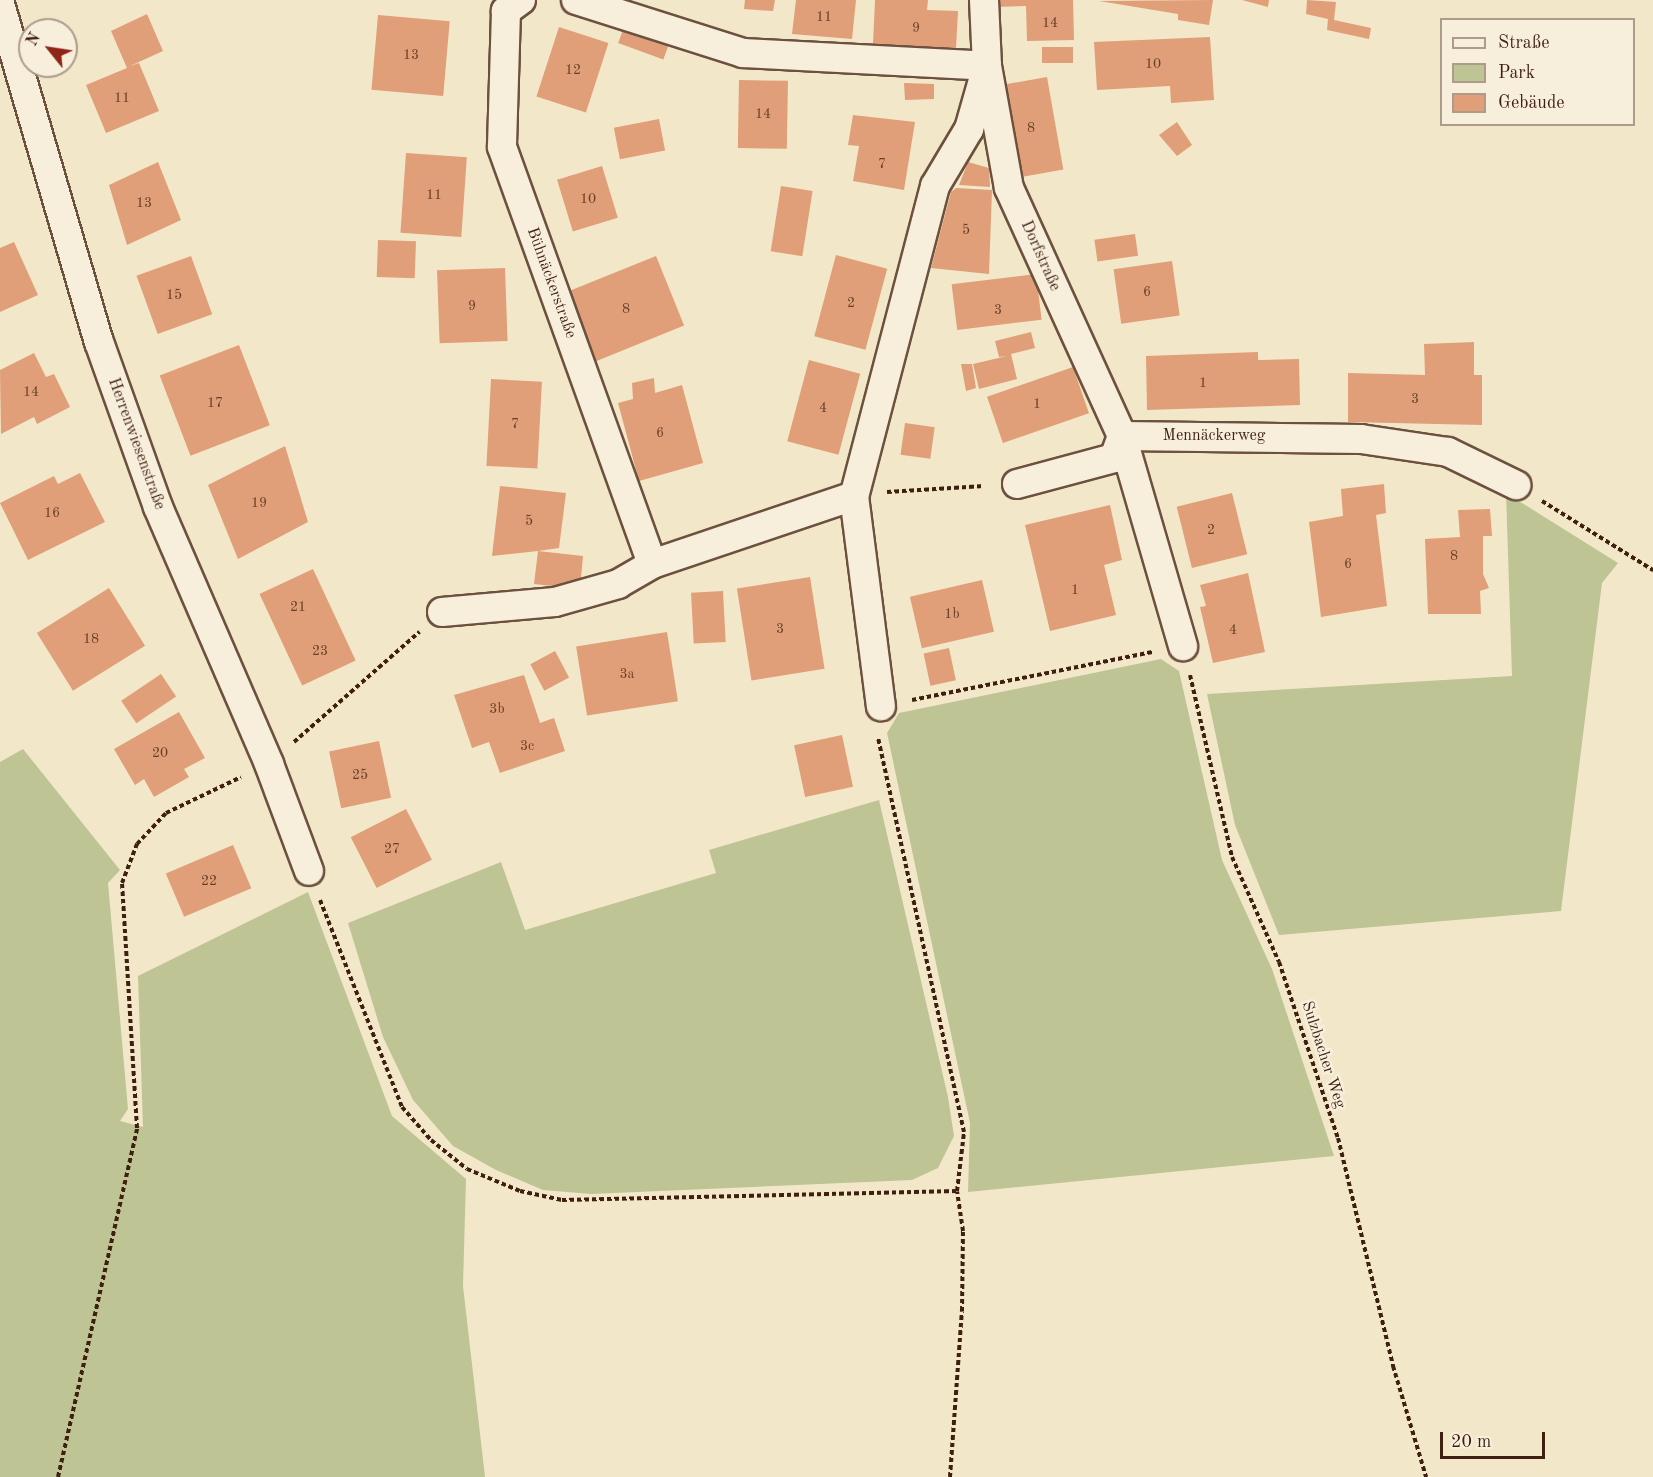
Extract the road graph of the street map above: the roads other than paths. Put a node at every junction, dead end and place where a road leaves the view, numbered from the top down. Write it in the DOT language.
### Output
graph roads {
  1 [pos="521,0"];
  2 [pos="576,0"];
  3 [pos="984,0"];
  4 [pos="0,4"];
  5 [pos="987,66"];
  6 [pos="1122,436"];
  7 [pos="1017,484"];
  8 [pos="1516,485"];
  9 [pos="854,496"];
  10 [pos="652,564"];
  11 [pos="442,612"];
  12 [pos="1183,646"];
  13 [pos="881,706"];
  14 [pos="309,871"];
  1 -- 10 [label="street, Bühnäckerstraße"];
  2 -- 5 [label="street"];
  3 -- 5 [label="street, Dorfstraße"];
  4 -- 14 [label="street, Herrenwiesenstraße"];
  5 -- 6 [label="street, Dorfstraße"];
  5 -- 9 [label="street, Dorfstraße"];
  6 -- 7 [label="street"];
  6 -- 8 [label="street, Mennäckerweg"];
  6 -- 12 [label="street"];
  9 -- 10 [label="street"];
  9 -- 13 [label="street"];
  10 -- 11 [label="street"];
}
